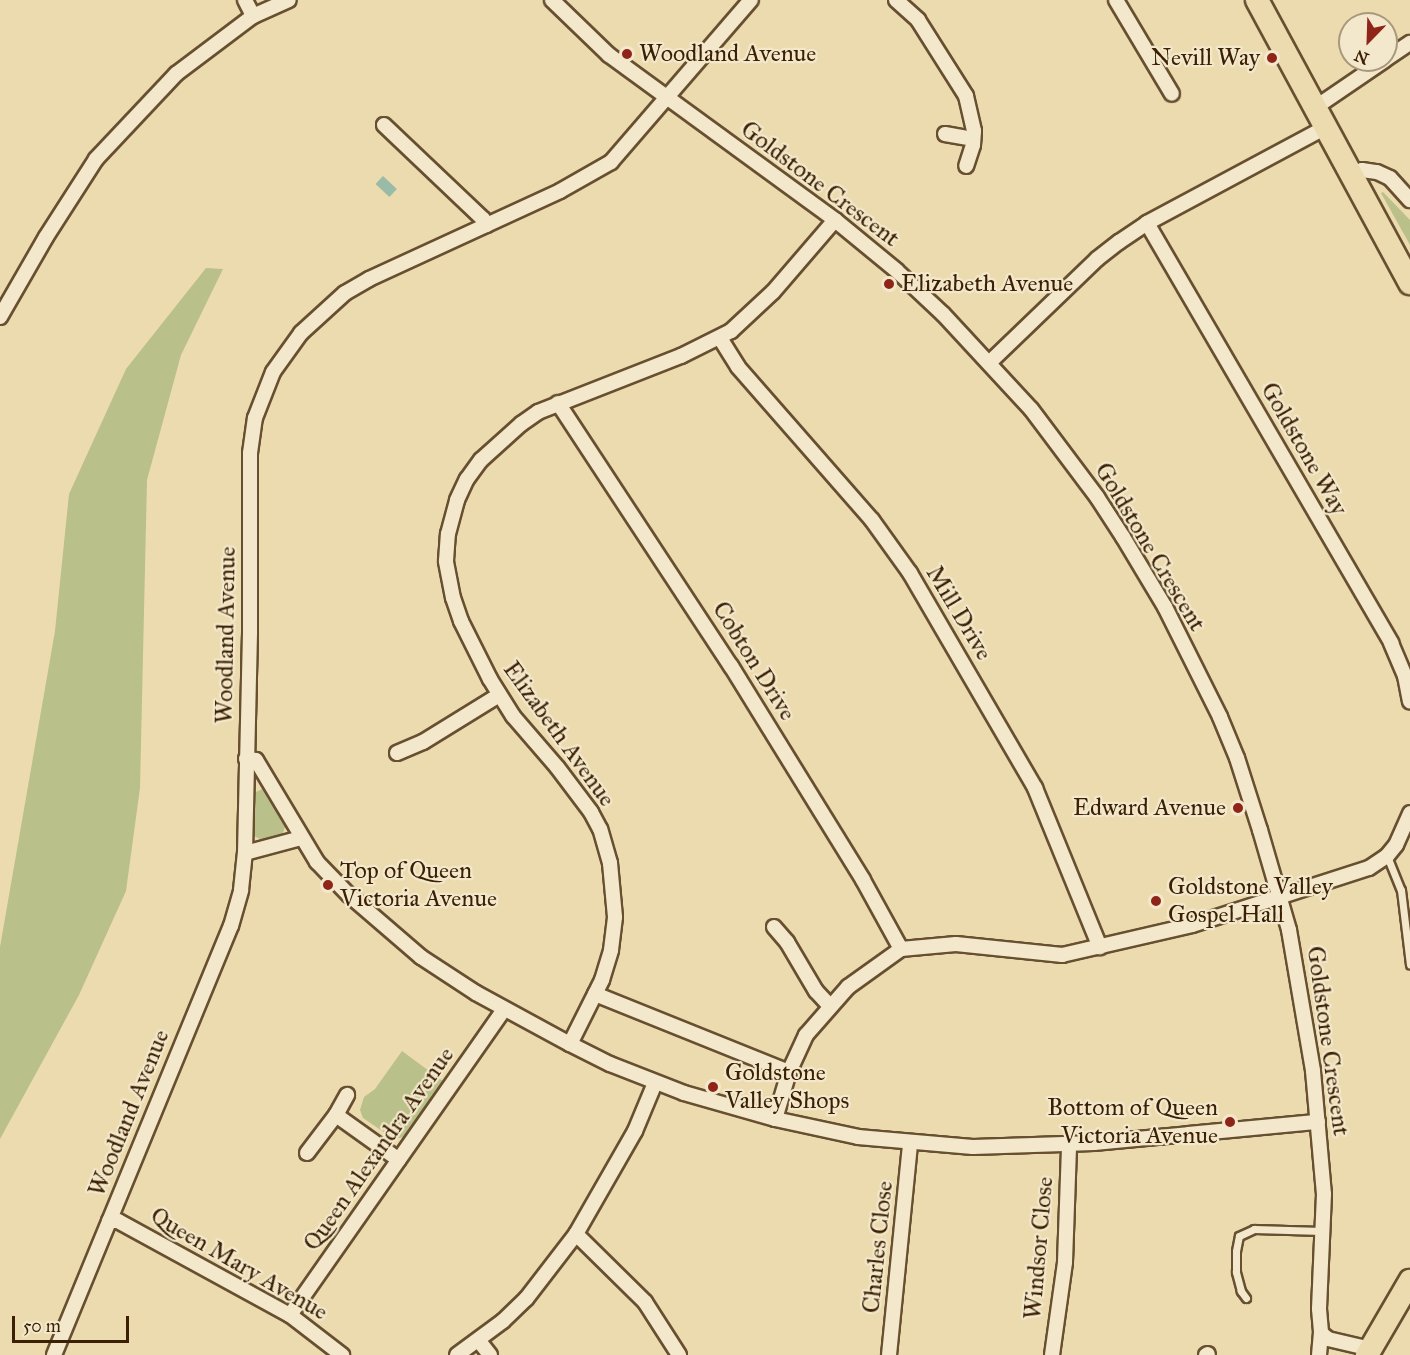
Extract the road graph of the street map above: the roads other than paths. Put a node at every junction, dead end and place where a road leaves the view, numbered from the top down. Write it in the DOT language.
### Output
graph roads {
  1 [pos="245,0"];
  2 [pos="289,0"];
  3 [pos="552,0"];
  4 [pos="751,0"];
  5 [pos="896,0"];
  6 [pos="1116,0"];
  7 [pos="1257,0"];
  8 [pos="253,16"];
  9 [pos="1372,72"];
  10 [pos="1172,94"];
  11 [pos="666,98"];
  12 [pos="1321,117"];
  13 [pos="384,125"];
  14 [pos="945,134"];
  15 [pos="973,139"];
  16 [pos="966,166"];
  17 [pos="1353,174"];
  18 [pos="1410,200"];
  19 [pos="835,220"];
  20 [pos="1147,223"];
  21 [pos="486,225"];
  22 [pos="1410,283"];
  23 [pos="0,317"];
  24 [pos="720,338"];
  25 [pos="990,362"];
  26 [pos="558,403"];
  27 [pos="499,695"];
  28 [pos="1410,702"];
  29 [pos="397,753"];
  30 [pos="246,759"];
  31 [pos="1410,813"];
  32 [pos="301,838"];
  33 [pos="245,854"];
  34 [pos="1387,856"];
  35 [pos="1280,896"];
  36 [pos="774,927"];
  37 [pos="1100,948"];
  38 [pos="901,949"];
  39 [pos="1410,964"];
  40 [pos="596,994"];
  41 [pos="830,1006"];
  42 [pos="504,1009"];
  43 [pos="570,1044"];
  44 [pos="789,1072"];
  45 [pos="655,1083"];
  46 [pos="347,1095"];
  47 [pos="336,1115"];
  48 [pos="775,1119"];
  49 [pos="1318,1122"];
  50 [pos="910,1144"];
  51 [pos="1069,1145"];
  52 [pos="307,1153"];
  53 [pos="399,1160"];
  54 [pos="109,1221"];
  55 [pos="1322,1231"];
  56 [pos="576,1234"];
  57 [pos="1410,1281"];
  58 [pos="1246,1298"];
  59 [pos="290,1315"];
  60 [pos="1321,1333"];
  61 [pos="479,1341"];
  62 [pos="1369,1352"];
  63 [pos="54,1355"];
  64 [pos="342,1355"];
  65 [pos="458,1355"];
  66 [pos="490,1355"];
  67 [pos="679,1355"];
  68 [pos="889,1355"];
  69 [pos="1052,1355"];
  70 [pos="1319,1355"];
  1 -- 8 [label="street"];
  2 -- 8 [label="street"];
  3 -- 11 [label="street, Goldstone Crescent"];
  4 -- 11 [label="street, Woodland Avenue"];
  5 -- 15 [label="street"];
  6 -- 10 [label="street"];
  7 -- 12 [label="main road"];
  8 -- 23 [label="street"];
  9 -- 12 [label="street"];
  11 -- 19 [label="street, Goldstone Crescent"];
  11 -- 21 [label="street, Woodland Avenue"];
  12 -- 17 [label="main road"];
  12 -- 20 [label="street"];
  13 -- 21 [label="street"];
  14 -- 15 [label="street"];
  15 -- 16 [label="street"];
  17 -- 18 [label="street"];
  17 -- 22 [label="main road"];
  19 -- 24 [label="street, Elizabeth Avenue"];
  19 -- 25 [label="street, Goldstone Crescent"];
  20 -- 25 [label="street"];
  20 -- 28 [label="street, Goldstone Way"];
  21 -- 30 [label="street, Woodland Avenue"];
  24 -- 26 [label="street, Elizabeth Avenue"];
  24 -- 37 [label="street, Mill Drive"];
  25 -- 35 [label="street, Goldstone Crescent"];
  26 -- 27 [label="street, Elizabeth Avenue"];
  26 -- 38 [label="street, Cobton Drive"];
  27 -- 29 [label="street"];
  27 -- 40 [label="street, Elizabeth Avenue"];
  30 -- 32 [label="street"];
  30 -- 33 [label="street, Woodland Avenue"];
  31 -- 34 [label="street"];
  32 -- 33 [label="street"];
  32 -- 42 [label="street"];
  33 -- 54 [label="street, Woodland Avenue"];
  34 -- 35 [label="street"];
  34 -- 39 [label="lane"];
  35 -- 37 [label="street"];
  35 -- 49 [label="street, Goldstone Crescent"];
  36 -- 41 [label="street"];
  37 -- 38 [label="street"];
  38 -- 41 [label="street"];
  40 -- 43 [label="street, Elizabeth Avenue"];
  40 -- 44 [label="street"];
  41 -- 44 [label="street"];
  42 -- 43 [label="street"];
  42 -- 53 [label="street, Queen Alexandra Avenue"];
  43 -- 45 [label="street"];
  44 -- 48 [label="street"];
  45 -- 48 [label="street"];
  45 -- 56 [label="street"];
  46 -- 47 [label="street"];
  47 -- 52 [label="street"];
  47 -- 53 [label="street"];
  48 -- 50 [label="street"];
  49 -- 51 [label="street"];
  49 -- 55 [label="street, Goldstone Crescent"];
  50 -- 51 [label="street"];
  50 -- 68 [label="street, Charles Close"];
  51 -- 69 [label="street, Windsor Close"];
  53 -- 59 [label="street, Queen Alexandra Avenue"];
  54 -- 59 [label="street, Queen Mary Avenue"];
  54 -- 63 [label="street, Woodland Avenue"];
  55 -- 58 [label="lane"];
  55 -- 60 [label="street, Goldstone Crescent"];
  56 -- 61 [label="street"];
  56 -- 67 [label="street"];
  57 -- 62 [label="main road"];
  59 -- 64 [label="street, Queen Mary Avenue"];
  60 -- 62 [label="street"];
  60 -- 70 [label="street, Goldstone Crescent"];
  61 -- 65 [label="street"];
  61 -- 66 [label="street"];
}
